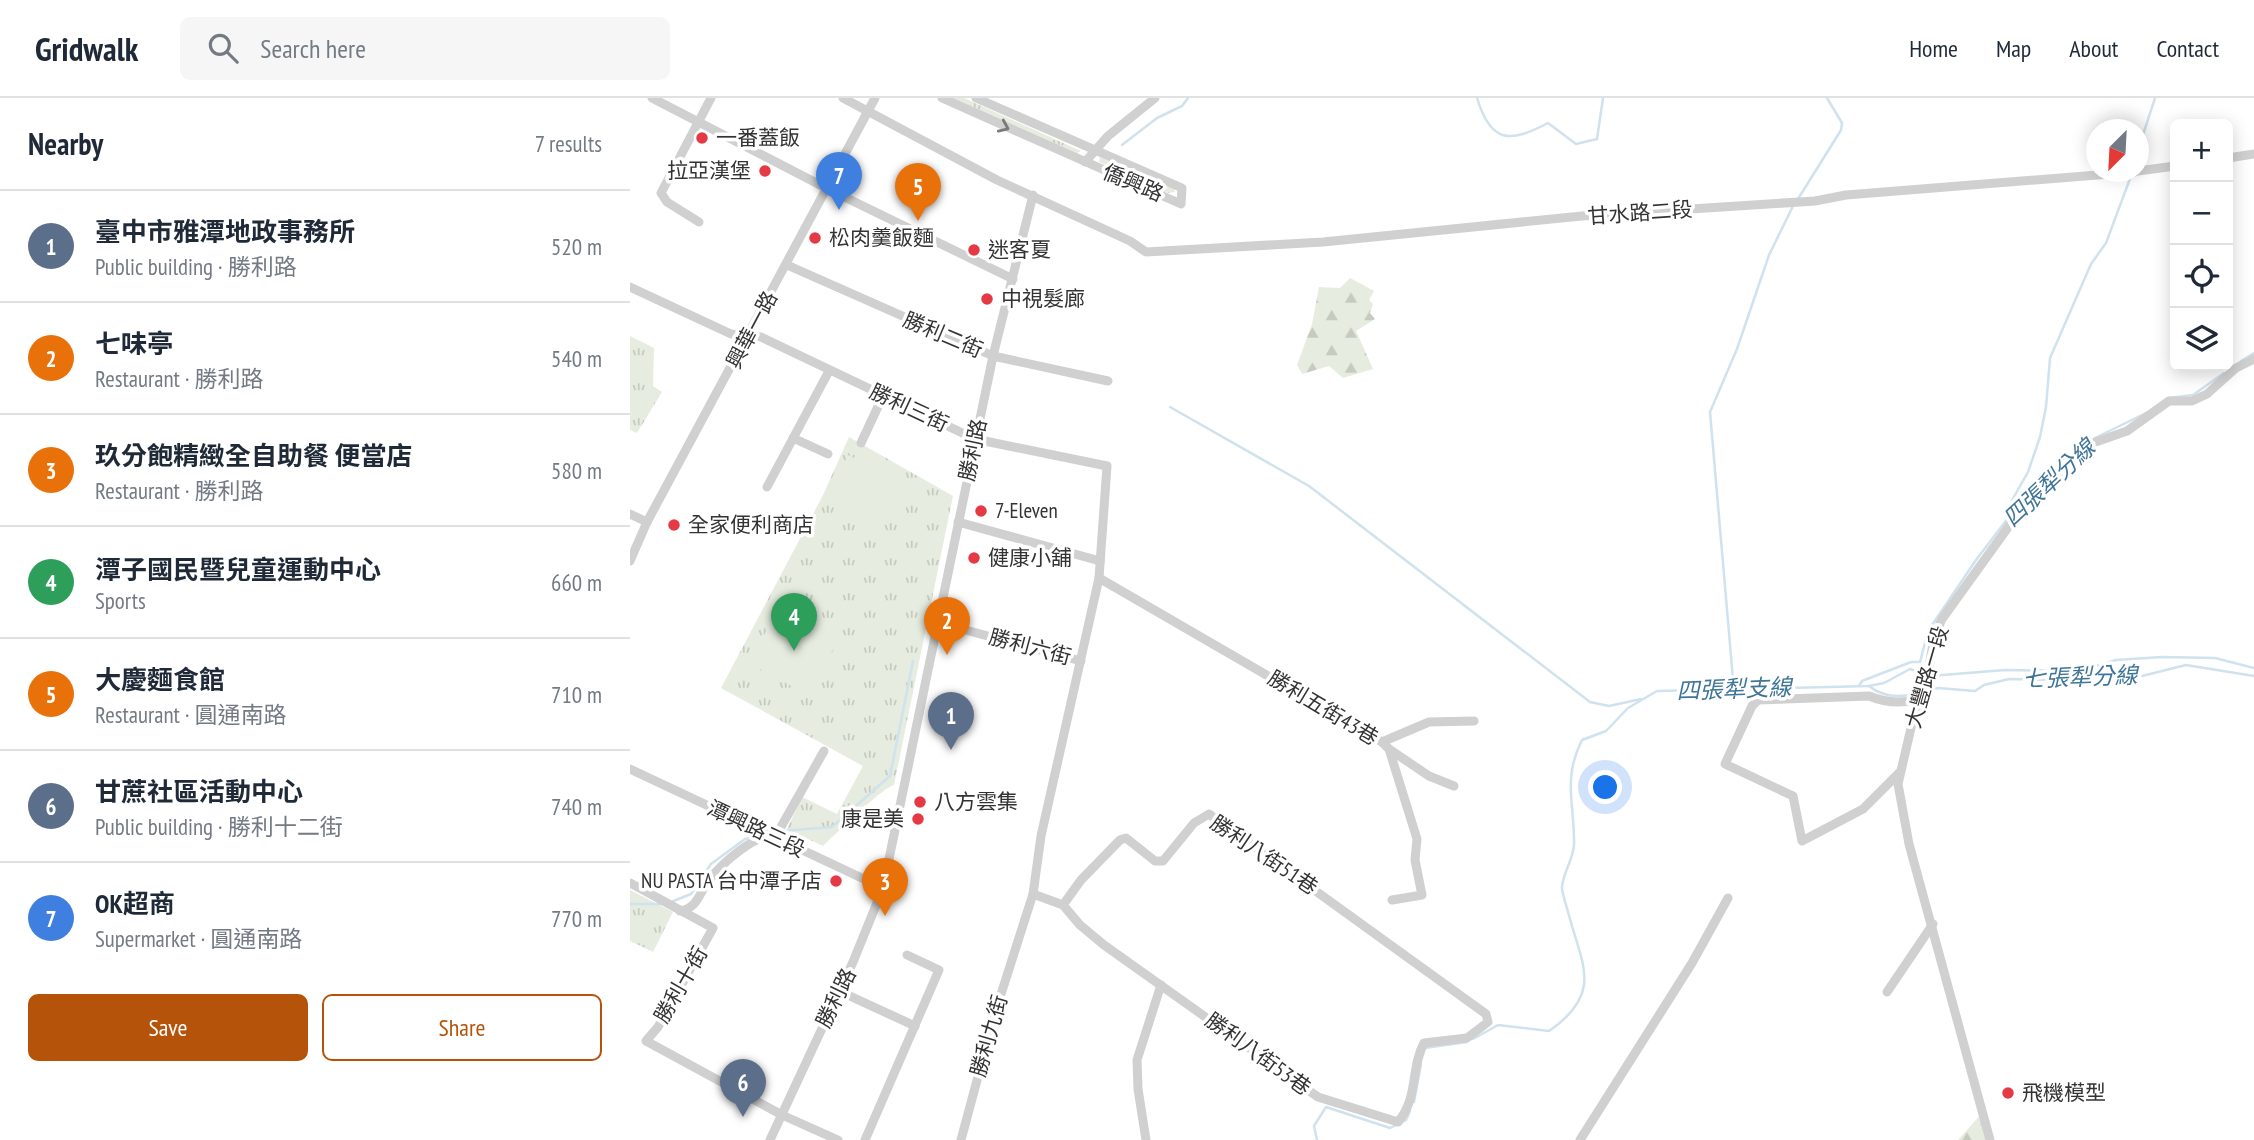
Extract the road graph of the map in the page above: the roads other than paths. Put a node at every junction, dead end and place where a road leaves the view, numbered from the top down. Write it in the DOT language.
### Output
graph roads {
  1 [pos="652,98"];
  2 [pos="711,98"];
  3 [pos="843,98"];
  4 [pos="874,98"];
  5 [pos="942,98"];
  6 [pos="976,98"];
  7 [pos="1155,98"];
  8 [pos="868,111"];
  9 [pos="698,121"];
  10 [pos="1094,149"];
  11 [pos="2254,154"];
  12 [pos="2233,157"];
  13 [pos="1086,162"];
  14 [pos="2170,167"];
  15 [pos="2149,169"];
  16 [pos="2086,175"];
  17 [pos="826,188"];
  18 [pos="1034,195"];
  19 [pos="699,222"];
  20 [pos="787,265"];
  21 [pos="1013,279"];
  22 [pos="630,287"];
  23 [pos="748,335"];
  24 [pos="993,356"];
  25 [pos="2254,359"];
  26 [pos="829,371"];
  27 [pos="1108,380"];
  28 [pos="883,396"];
  29 [pos="793,438"];
  30 [pos="975,439"];
  31 [pos="861,443"];
  32 [pos="828,454"];
  33 [pos="767,488"];
  34 [pos="630,514"];
  35 [pos="648,522"];
  36 [pos="958,522"];
  37 [pos="630,561"];
  38 [pos="1100,561"];
  39 [pos="1099,578"];
  40 [pos="936,622"];
  41 [pos="1081,660"];
  42 [pos="1919,699"];
  43 [pos="1474,721"];
  44 [pos="1386,745"];
  45 [pos="824,751"];
  46 [pos="1904,768"];
  47 [pos="630,769"];
  48 [pos="1454,786"];
  49 [pos="772,832"];
  50 [pos="1041,836"];
  51 [pos="630,883"];
  52 [pos="883,888"];
  53 [pos="1033,894"];
  54 [pos="1728,898"];
  55 [pos="1392,900"];
  56 [pos="1063,905"];
  57 [pos="680,911"];
  58 [pos="1933,924"];
  59 [pos="907,955"];
  60 [pos="1161,985"];
  61 [pos="839,991"];
  62 [pos="1888,992"];
  63 [pos="1486,1014"];
  64 [pos="915,1026"];
  65 [pos="782,1115"];
  66 [pos="770,1140"];
  67 [pos="838,1140"];
  68 [pos="865,1140"];
  69 [pos="961,1140"];
  70 [pos="1146,1140"];
  71 [pos="1580,1140"];
  72 [pos="1990,1140"];
  1 -- 9 [label="street"];
  2 -- 9 [label="street"];
  3 -- 8 [label="street"];
  4 -- 8 [label="street, 興華一路"];
  5 -- 13 [label="street, 僑興路, one-way"];
  6 -- 10 [label="street, 僑興路"];
  7 -- 10 [label="street"];
  8 -- 17 [label="street, 興華一路"];
  8 -- 18 [label="street"];
  9 -- 17 [label="street"];
  9 -- 19 [label="street"];
  10 -- 13 [label="street"];
  10 -- 13 [label="street, 僑興路"];
  11 -- 12 [label="street"];
  14 -- 15 [label="street, 甘水路二段"];
  16 -- 18 [label="street, 甘水路二段"];
  17 -- 20 [label="street, 興華一路"];
  17 -- 21 [label="street"];
  18 -- 21 [label="street, 勝利路"];
  20 -- 23 [label="street, 興華一路"];
  20 -- 24 [label="street, 勝利二街"];
  21 -- 24 [label="street, 勝利路"];
  22 -- 23 [label="street, 勝利三街"];
  23 -- 26 [label="street, 勝利三街"];
  23 -- 35 [label="street, 興華一路"];
  24 -- 27 [label="street, 勝利二街"];
  24 -- 30 [label="street, 勝利路"];
  25 -- 42 [label="street, 大豐路一段"];
  26 -- 28 [label="street, 勝利三街"];
  26 -- 29 [label="street"];
  28 -- 30 [label="street, 勝利三街"];
  28 -- 31 [label="street"];
  29 -- 32 [label="street"];
  29 -- 33 [label="street"];
  30 -- 36 [label="street, 勝利路"];
  30 -- 38 [label="street, 勝利三街"];
  34 -- 35 [label="street"];
  35 -- 37 [label="street, 興華一路"];
  36 -- 38 [label="street"];
  36 -- 40 [label="street, 勝利路"];
  38 -- 39 [label="street"];
  39 -- 41 [label="street"];
  39 -- 44 [label="street, 勝利五街43巷"];
  40 -- 41 [label="street, 勝利六街"];
  40 -- 52 [label="street, 勝利路"];
  41 -- 50 [label="street, 勝利六街"];
  42 -- 46 [label="street, 大豐路一段"];
  42 -- 46 [label="street"];
  43 -- 44 [label="street"];
  44 -- 48 [label="street"];
  44 -- 55 [label="street, 勝利五街43巷"];
  45 -- 49 [label="street"];
  46 -- 58 [label="street, 大豐路一段"];
  47 -- 49 [label="street, 潭興路三段"];
  49 -- 52 [label="street, 潭興路三段"];
  49 -- 57 [label="street"];
  50 -- 53 [label="street, 勝利九街"];
  51 -- 57 [label="street"];
  52 -- 61 [label="street, 勝利路"];
  53 -- 56 [label="street, 勝利八街53巷"];
  53 -- 69 [label="street, 勝利九街"];
  54 -- 71 [label="street"];
  56 -- 60 [label="street, 勝利八街53巷"];
  56 -- 63 [label="street, 勝利八街51巷"];
  57 -- 65 [label="street, 勝利十街"];
  58 -- 62 [label="street"];
  58 -- 72 [label="street, 大豐路一段"];
  59 -- 64 [label="street"];
  60 -- 63 [label="street, 勝利八街53巷"];
  60 -- 70 [label="street"];
  61 -- 64 [label="street"];
  61 -- 65 [label="street, 勝利路"];
  64 -- 68 [label="street"];
  65 -- 66 [label="street, 勝利路"];
  65 -- 67 [label="street"];
}
